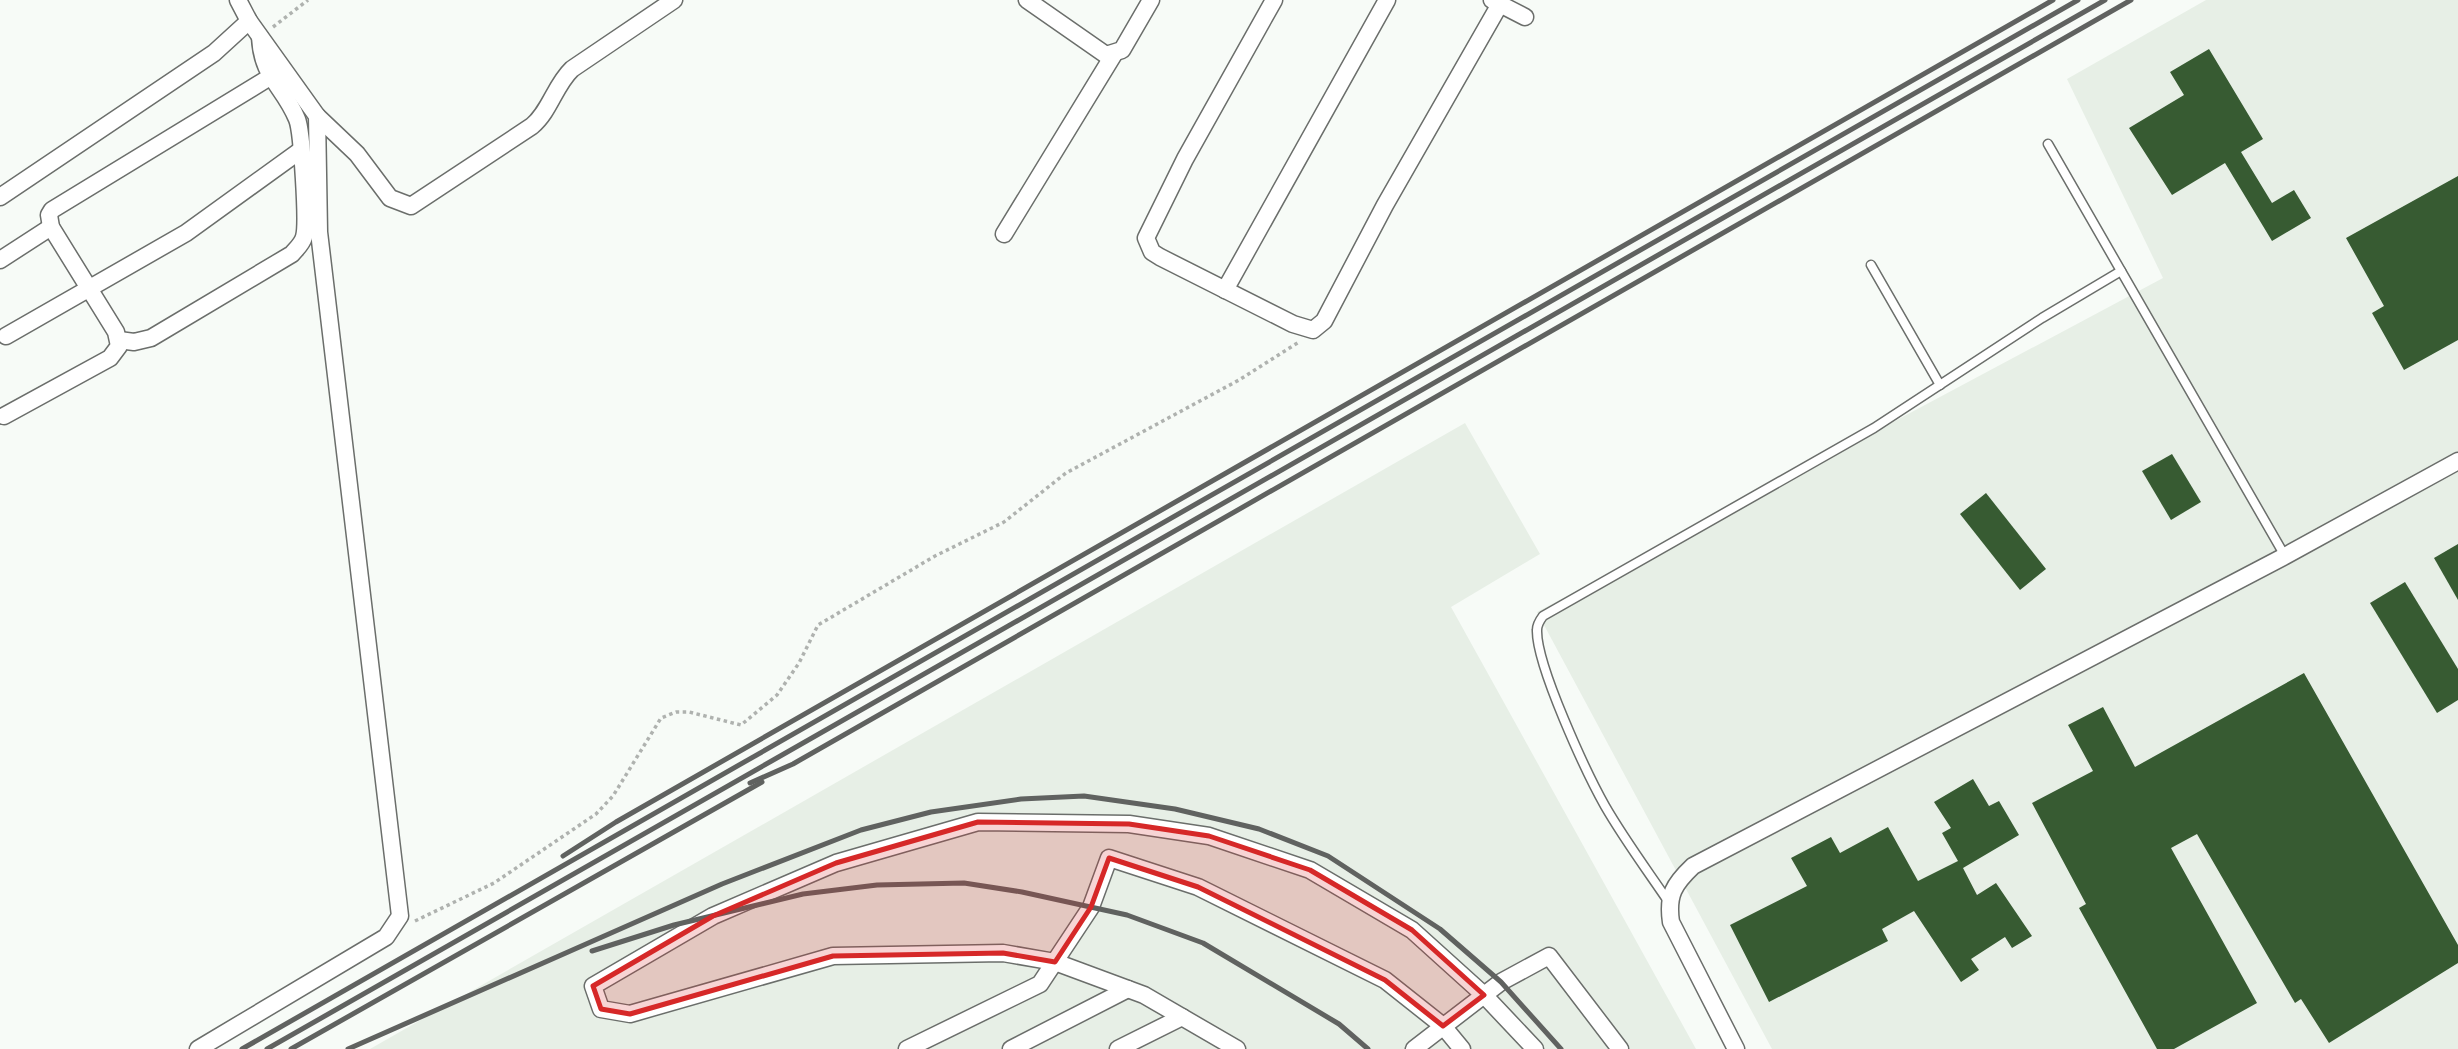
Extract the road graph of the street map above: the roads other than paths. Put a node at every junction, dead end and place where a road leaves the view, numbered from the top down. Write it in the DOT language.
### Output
graph roads {
  1 [pos="238,0"];
  2 [pos="674,0"];
  3 [pos="1027,0"];
  4 [pos="1152,0"];
  5 [pos="1274,0"];
  6 [pos="1387,0"];
  7 [pos="1496,2"];
  8 [pos="1525,17"];
  9 [pos="249,21"];
  10 [pos="260,37"];
  11 [pos="1114,54"];
  12 [pos="270,76"];
  13 [pos="317,116"];
  14 [pos="2048,144"];
  15 [pos="301,150"];
  16 [pos="0,197"];
  17 [pos="51,227"];
  18 [pos="1004,234"];
  19 [pos="0,260"];
  20 [pos="1871,265"];
  21 [pos="2121,271"];
  22 [pos="89,289"];
  23 [pos="1225,290"];
  24 [pos="6,336"];
  25 [pos="120,340"];
  26 [pos="1940,384"];
  27 [pos="4,416"];
  28 [pos="2458,461"];
  29 [pos="2285,556"];
  30 [pos="1668,901"];
  31 [pos="1055,962"];
  32 [pos="1128,989"];
  33 [pos="1484,995"];
  34 [pos="1182,1017"];
  35 [pos="1444,1026"];
  36 [pos="1232,1048"];
  37 [pos="198,1049"];
  38 [pos="907,1049"];
  39 [pos="1011,1049"];
  40 [pos="1118,1049"];
  41 [pos="1414,1049"];
  42 [pos="1462,1049"];
  43 [pos="1535,1049"];
  44 [pos="1619,1049"];
  45 [pos="1736,1049"];
  1 -- 9 [label="street"];
  2 -- 13 [label="street"];
  3 -- 11 [label="street"];
  4 -- 11 [label="street"];
  5 -- 23 [label="street"];
  6 -- 23 [label="street"];
  7 -- 8 [label="street"];
  7 -- 23 [label="street"];
  9 -- 10 [label="street"];
  9 -- 16 [label="street"];
  10 -- 12 [label="street"];
  10 -- 13 [label="street"];
  11 -- 18 [label="street"];
  12 -- 15 [label="street"];
  12 -- 17 [label="street"];
  13 -- 37 [label="street"];
  14 -- 21 [label="lane"];
  15 -- 22 [label="street"];
  15 -- 25 [label="street"];
  17 -- 19 [label="street"];
  17 -- 22 [label="street"];
  20 -- 26 [label="lane"];
  21 -- 26 [label="lane"];
  21 -- 29 [label="lane"];
  22 -- 24 [label="street"];
  22 -- 25 [label="street"];
  25 -- 27 [label="street"];
  26 -- 30 [label="lane"];
  28 -- 29 [label="street"];
  29 -- 30 [label="street"];
  30 -- 45 [label="street"];
  31 -- 32 [label="street"];
  31 -- 33 [label="street"];
  31 -- 35 [label="street"];
  31 -- 38 [label="street"];
  32 -- 34 [label="street"];
  32 -- 39 [label="street"];
  33 -- 35 [label="street"];
  33 -- 43 [label="street"];
  33 -- 44 [label="street"];
  34 -- 36 [label="street"];
  34 -- 40 [label="street"];
  35 -- 41 [label="street"];
  35 -- 42 [label="street"];
}
